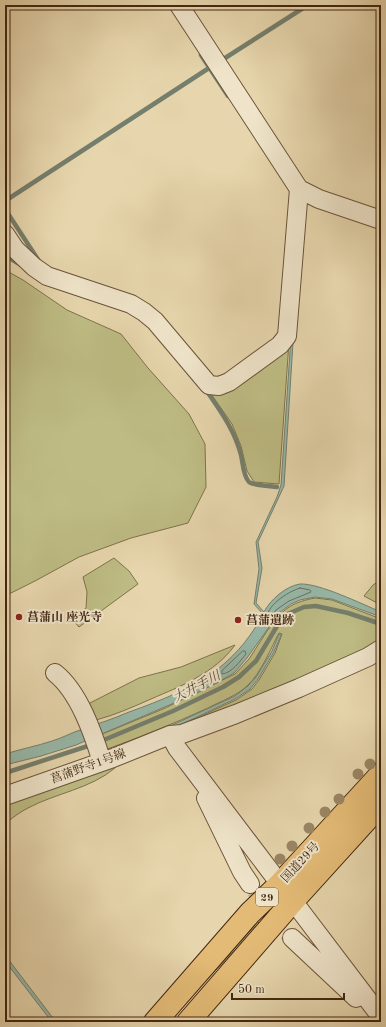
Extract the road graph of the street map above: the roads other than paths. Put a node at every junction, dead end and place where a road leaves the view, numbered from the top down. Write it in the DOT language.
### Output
graph roads {
  1 [pos="179,5"];
  2 [pos="298,189"];
  3 [pos="381,220"];
  4 [pos="5,234"];
  5 [pos="381,649"];
  6 [pos="55,673"];
  7 [pos="170,735"];
  8 [pos="102,762"];
  9 [pos="193,769"];
  10 [pos="381,774"];
  11 [pos="5,796"];
  12 [pos="381,804"];
  13 [pos="250,884"];
  14 [pos="280,884"];
  15 [pos="293,901"];
  16 [pos="292,938"];
  17 [pos="378,1014"];
  18 [pos="155,1022"];
  19 [pos="188,1022"];
  1 -- 2 [label="street"];
  2 -- 3 [label="street"];
  2 -- 4 [label="street"];
  5 -- 7 [label="street, 菖蒲野寺1号線"];
  6 -- 8 [label="street"];
  7 -- 8 [label="street, 菖蒲野寺1号線"];
  7 -- 9 [label="street"];
  8 -- 11 [label="street, 菖蒲野寺1号線"];
  9 -- 13 [label="street"];
  9 -- 14 [label="street"];
  10 -- 14 [label="highway, 国道29号 / 29"];
  12 -- 15 [label="highway, 国道29号 / 29"];
  14 -- 18 [label="highway, 国道29号 / 29"];
  15 -- 17 [label="street"];
  15 -- 19 [label="highway, 国道29号 / 29"];
  16 -- 17 [label="street"];
}
